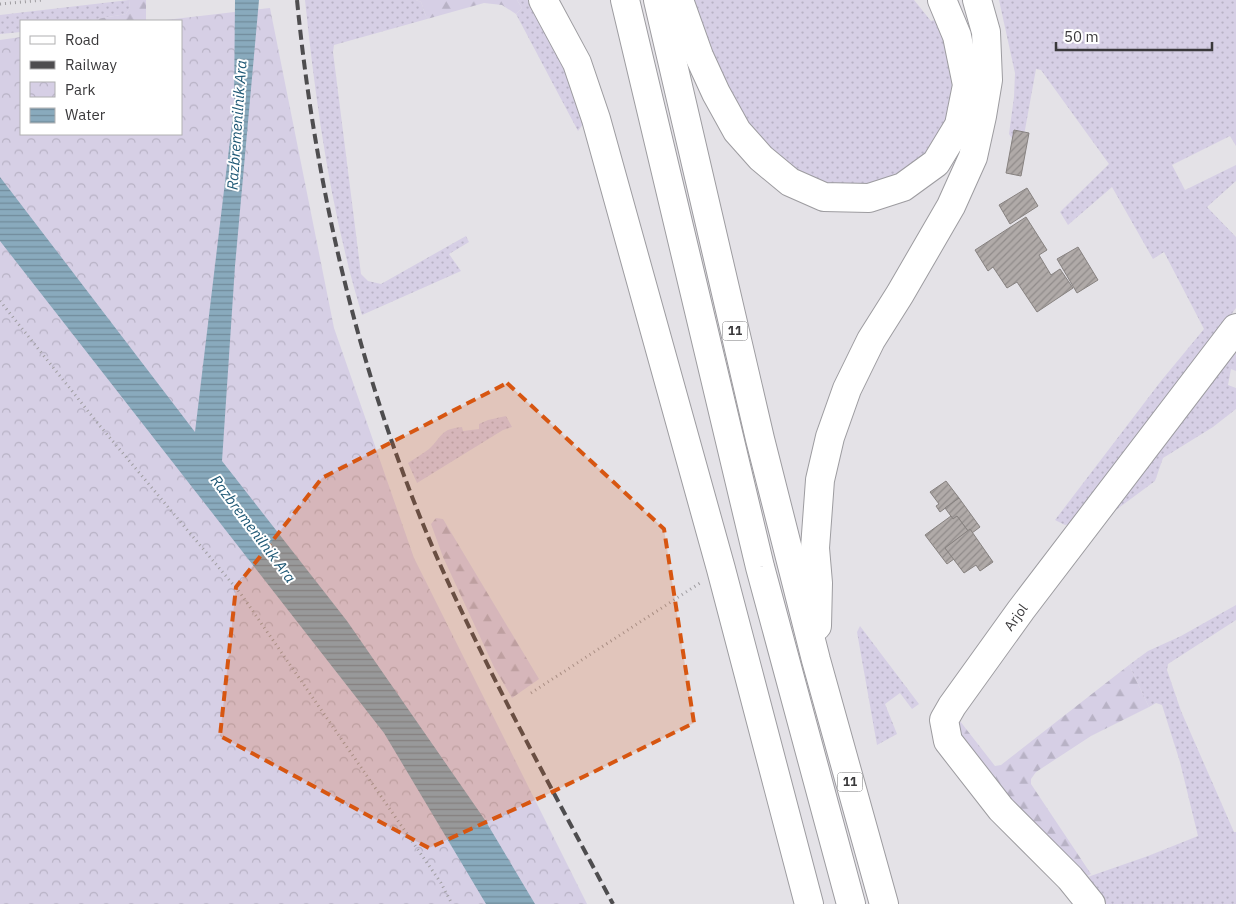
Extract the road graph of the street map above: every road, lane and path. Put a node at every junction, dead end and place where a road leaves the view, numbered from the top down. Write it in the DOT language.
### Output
graph roads {
  1 [pos="44,0"];
  2 [pos="543,0"];
  3 [pos="625,0"];
  4 [pos="658,0"];
  5 [pos="679,0"];
  6 [pos="942,0"];
  7 [pos="977,0"];
  8 [pos="0,4"];
  9 [pos="0,301"];
  10 [pos="1236,328"];
  11 [pos="721,569"];
  12 [pos="816,660"];
  13 [pos="531,693"];
  14 [pos="452,904"];
  15 [pos="809,904"];
  16 [pos="851,904"];
  17 [pos="884,904"];
  18 [pos="1091,904"];
  1 -- 8 [label="path"];
  2 -- 11 [label="main road"];
  3 -- 16 [label="main road, 11"];
  4 -- 12 [label="main road, 11"];
  5 -- 6 [label="main road"];
  7 -- 12 [label="main road"];
  9 -- 14 [label="path"];
  10 -- 18 [label="main road, Arjol"];
  11 -- 13 [label="path"];
  11 -- 15 [label="main road"];
  12 -- 17 [label="main road, 11"];
}
